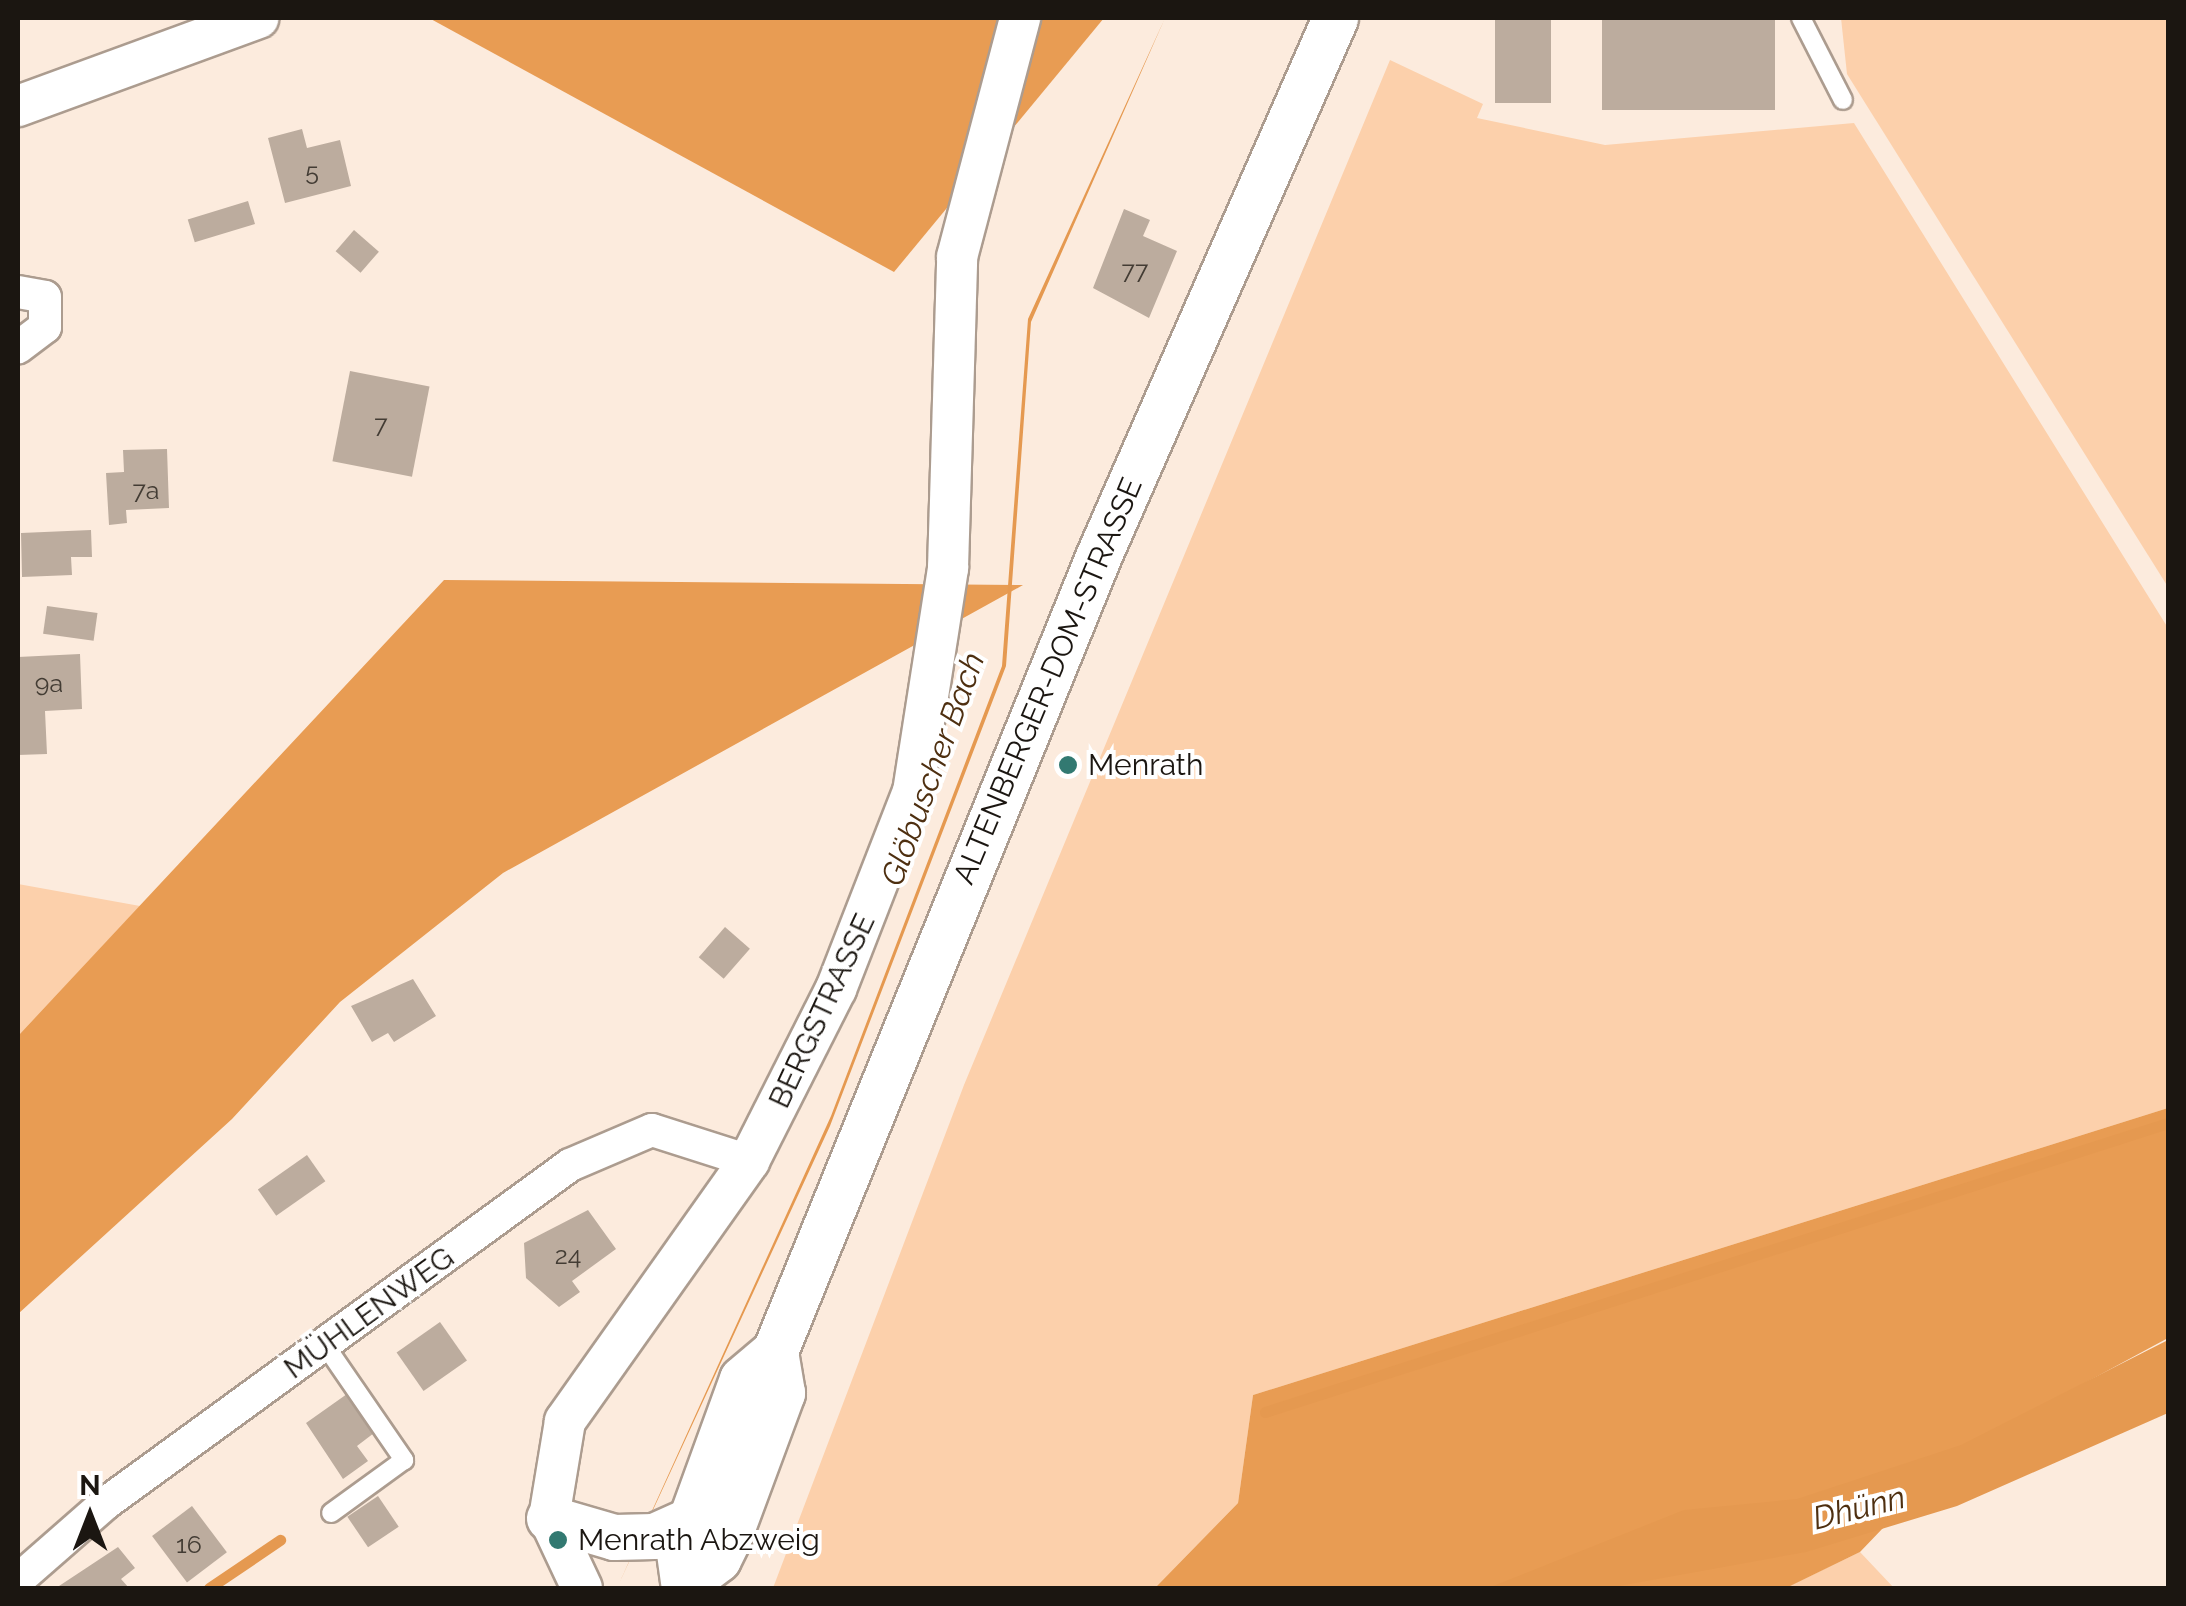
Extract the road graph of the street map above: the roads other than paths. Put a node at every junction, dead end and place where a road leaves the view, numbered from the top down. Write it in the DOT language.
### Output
graph roads {
  1 [pos="258,18"];
  2 [pos="1020,18"];
  3 [pos="1335,18"];
  4 [pos="1801,18"];
  5 [pos="1842,100"];
  6 [pos="18,106"];
  7 [pos="18,292"];
  8 [pos="18,347"];
  9 [pos="750,1161"];
  10 [pos="325,1345"];
  11 [pos="775,1351"];
  12 [pos="332,1513"];
  13 [pos="549,1518"];
  14 [pos="690,1520"];
  15 [pos="18,1580"];
  16 [pos="685,1586"];
  17 [pos="582,1588"];
  1 -- 6 [label="street"];
  2 -- 9 [label="street, BERGSTRASSE"];
  3 -- 11 [label="main road, ALTENBERGER-DOM-STRASSE"];
  4 -- 5 [label="lane"];
  7 -- 8 [label="street"];
  9 -- 10 [label="street, MÜHLENWEG"];
  9 -- 13 [label="street, BERGSTRASSE"];
  10 -- 12 [label="lane"];
  10 -- 15 [label="street, MÜHLENWEG"];
  11 -- 14 [label="main road, ALTENBERGER-DOM-STRASSE"];
  11 -- 16 [label="main road, ALTENBERGER-DOM-STRASSE"];
  13 -- 14 [label="main road"];
  13 -- 17 [label="street, BERGSTRASSE"];
  14 -- 16 [label="main road, ALTENBERGER-DOM-STRASSE"];
}
